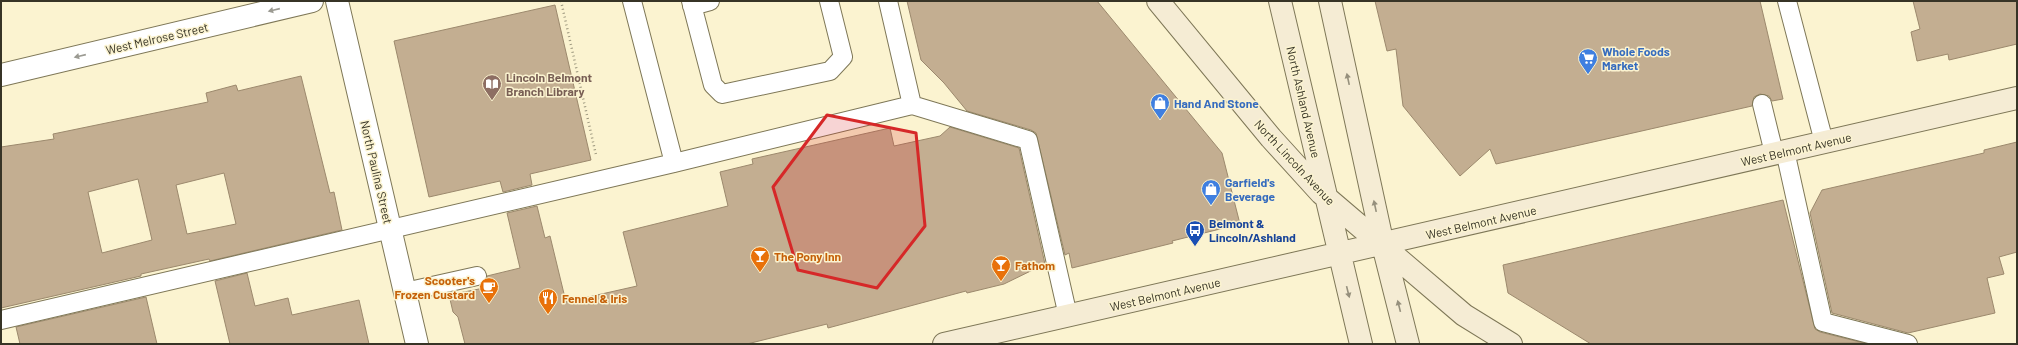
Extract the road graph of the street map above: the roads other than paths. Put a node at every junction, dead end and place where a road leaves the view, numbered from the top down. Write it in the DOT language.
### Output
graph roads {
  1 [pos="312,1"];
  2 [pos="337,1"];
  3 [pos="632,1"];
  4 [pos="710,1"];
  5 [pos="829,1"];
  6 [pos="888,1"];
  7 [pos="1158,1"];
  8 [pos="1280,1"];
  9 [pos="1330,1"];
  10 [pos="1787,1"];
  11 [pos="692,3"];
  12 [pos="1,74"];
  13 [pos="2017,98"];
  14 [pos="1762,104"];
  15 [pos="912,105"];
  16 [pos="1824,142"];
  17 [pos="1779,152"];
  18 [pos="674,163"];
  19 [pos="1326,197"];
  20 [pos="390,230"];
  21 [pos="1383,245"];
  22 [pos="1339,254"];
  23 [pos="477,276"];
  24 [pos="405,292"];
  25 [pos="1068,316"];
  26 [pos="1,320"];
  27 [pos="417,344"];
  28 [pos="944,344"];
  29 [pos="1360,344"];
  30 [pos="1408,344"];
  31 [pos="1511,344"];
  32 [pos="1908,344"];
  1 -- 12 [label="street, West Melrose Street, one-way"];
  2 -- 20 [label="street, North Paulina Street"];
  3 -- 18 [label="lane"];
  4 -- 11 [label="lane"];
  5 -- 11 [label="lane"];
  6 -- 15 [label="lane"];
  7 -- 19 [label="main road, North Lincoln Avenue"];
  8 -- 19 [label="main road, North Ashland Avenue"];
  21 -- 9 [label="main road, one-way"];
  10 -- 16 [label="lane"];
  13 -- 16 [label="main road, West Belmont Avenue"];
  14 -- 17 [label="lane"];
  15 -- 18 [label="lane"];
  15 -- 25 [label="lane"];
  16 -- 17 [label="main road, West Belmont Avenue"];
  17 -- 21 [label="main road, West Belmont Avenue"];
  17 -- 32 [label="lane"];
  18 -- 20 [label="lane"];
  19 -- 21 [label="main road, North Lincoln Avenue"];
  19 -- 22 [label="main road, North Ashland Avenue"];
  20 -- 24 [label="street, North Paulina Street"];
  20 -- 26 [label="lane"];
  21 -- 22 [label="main road, West Belmont Avenue"];
  30 -- 21 [label="main road, one-way"];
  21 -- 31 [label="main road, North Lincoln Avenue"];
  22 -- 25 [label="main road, West Belmont Avenue"];
  22 -- 29 [label="main road, North Ashland Avenue, one-way"];
  23 -- 24 [label="lane"];
  24 -- 27 [label="street, North Paulina Street"];
  25 -- 28 [label="main road, West Belmont Avenue"];
}
